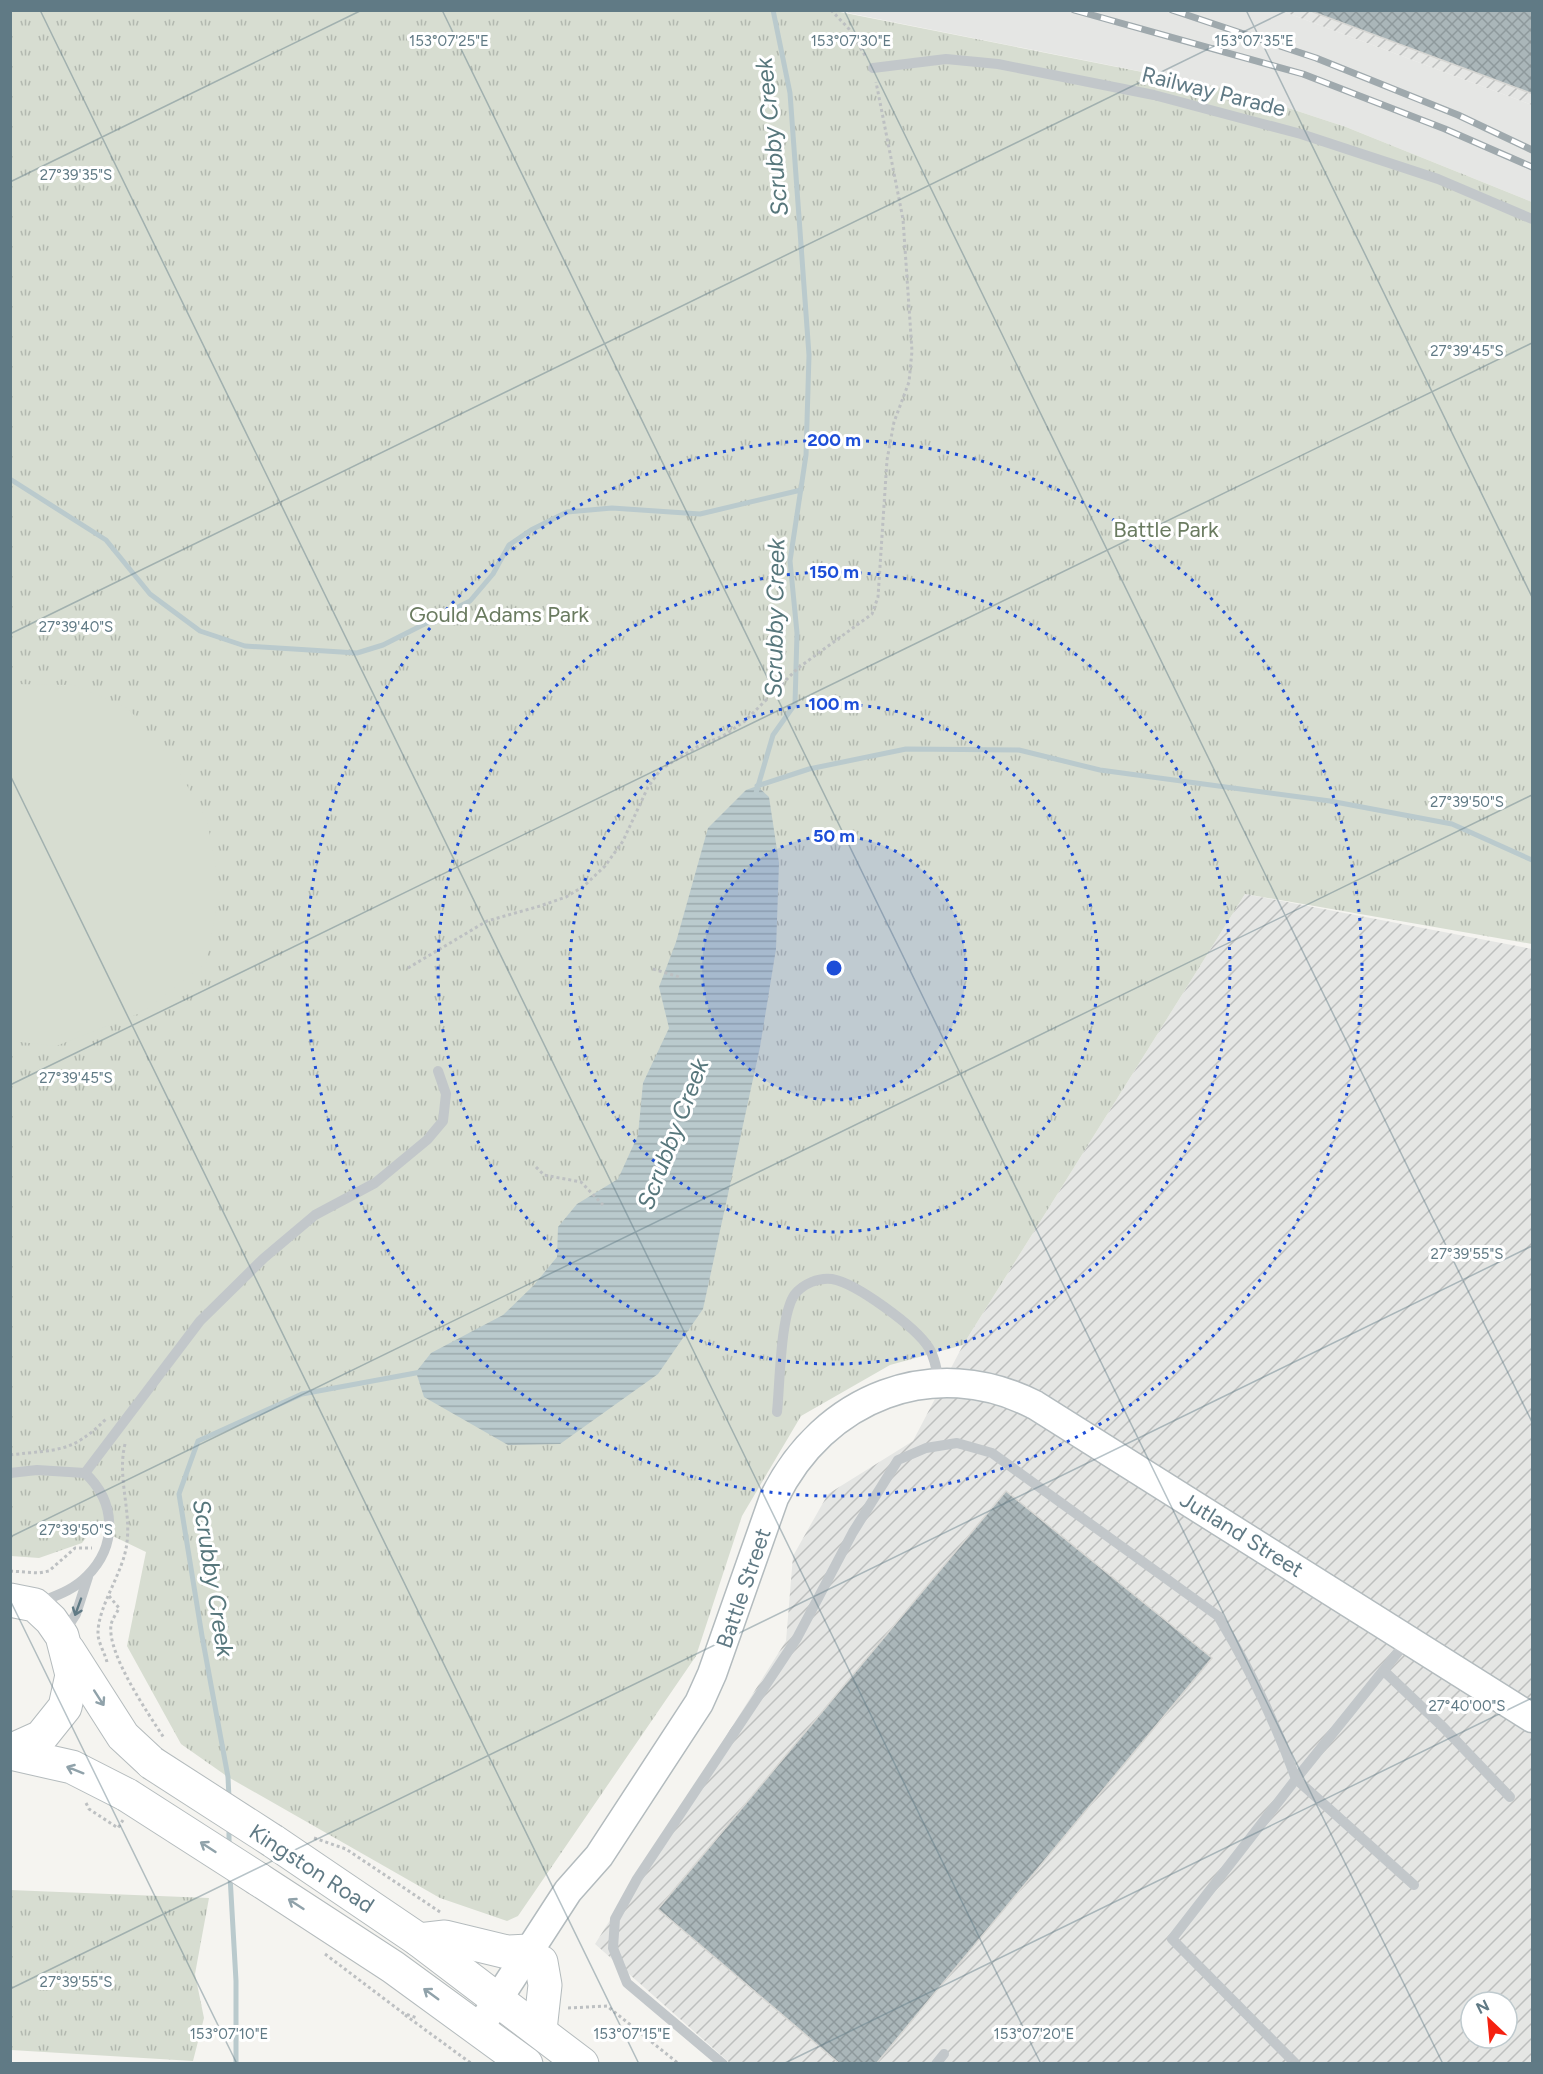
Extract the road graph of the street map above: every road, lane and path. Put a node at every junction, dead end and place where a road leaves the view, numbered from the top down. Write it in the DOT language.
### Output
graph roads {
  1 [pos="831,10"];
  2 [pos="873,68"];
  3 [pos="1533,219"];
  4 [pos="408,968"];
  5 [pos="653,969"];
  6 [pos="679,977"];
  7 [pos="438,1071"];
  8 [pos="537,1167"];
  9 [pos="603,1205"];
  10 [pos="939,1383"];
  11 [pos="777,1412"];
  12 [pos="110,1422"];
  13 [pos="10,1455"];
  14 [pos="10,1473"];
  15 [pos="85,1473"];
  16 [pos="93,1548"];
  17 [pos="112,1560"];
  18 [pos="122,1564"];
  19 [pos="10,1571"];
  20 [pos="88,1576"];
  21 [pos="109,1596"];
  22 [pos="23,1603"];
  23 [pos="1410,1638"];
  24 [pos="64,1643"];
  25 [pos="1385,1672"];
  26 [pos="111,1673"];
  27 [pos="1533,1718"];
  28 [pos="10,1752"];
  29 [pos="1296,1779"];
  30 [pos="1510,1797"];
  31 [pos="305,1836"];
  32 [pos="1414,1885"];
  33 [pos="446,1916"];
  34 [pos="419,1940"];
  35 [pos="535,1957"];
  36 [pos="523,2009"];
  37 [pos="403,2013"];
  38 [pos="485,2032"];
  39 [pos="944,2054"];
  40 [pos="472,2064"];
  41 [pos="526,2064"];
  42 [pos="582,2064"];
  43 [pos="679,2064"];
  44 [pos="723,2064"];
  45 [pos="936,2064"];
  46 [pos="1296,2064"];
  1 -- 2 [label="path"];
  2 -- 3 [label="lane, Railway Parade"];
  2 -- 4 [label="path"];
  5 -- 6 [label="path"];
  7 -- 15 [label="lane"];
  8 -- 9 [label="path"];
  10 -- 11 [label="lane"];
  10 -- 23 [label="street, Jutland Street"];
  10 -- 35 [label="street, Battle Street"];
  12 -- 13 [label="path"];
  14 -- 15 [label="lane"];
  15 -- 20 [label="lane"];
  16 -- 19 [label="path"];
  17 -- 18 [label="path"];
  20 -- 22 [label="lane"];
  20 -- 24 [label="lane, one-way"];
  21 -- 26 [label="path"];
  22 -- 24 [label="main road, Kingston Road"];
  23 -- 25 [label="lane"];
  23 -- 27 [label="street, Jutland Street"];
  24 -- 28 [label="main road"];
  24 -- 34 [label="main road, Kingston Road, one-way, bridge"];
  25 -- 29 [label="lane"];
  25 -- 30 [label="lane"];
  38 -- 28 [label="main road, Kingston Road, one-way, bridge"];
  29 -- 32 [label="lane"];
  29 -- 44 [label="lane"];
  29 -- 46 [label="lane"];
  31 -- 33 [label="path"];
  34 -- 35 [label="main road"];
  34 -- 36 [label="main road, Kingston Road"];
  35 -- 36 [label="street, Battle Street"];
  35 -- 36 [label="main road"];
  36 -- 38 [label="street, Battle Street"];
  36 -- 42 [label="main road, Kingston Road"];
  36 -- 43 [label="path"];
  37 -- 40 [label="path"];
  38 -- 41 [label="main road, Kingston Road"];
  39 -- 45 [label="lane"];
}
